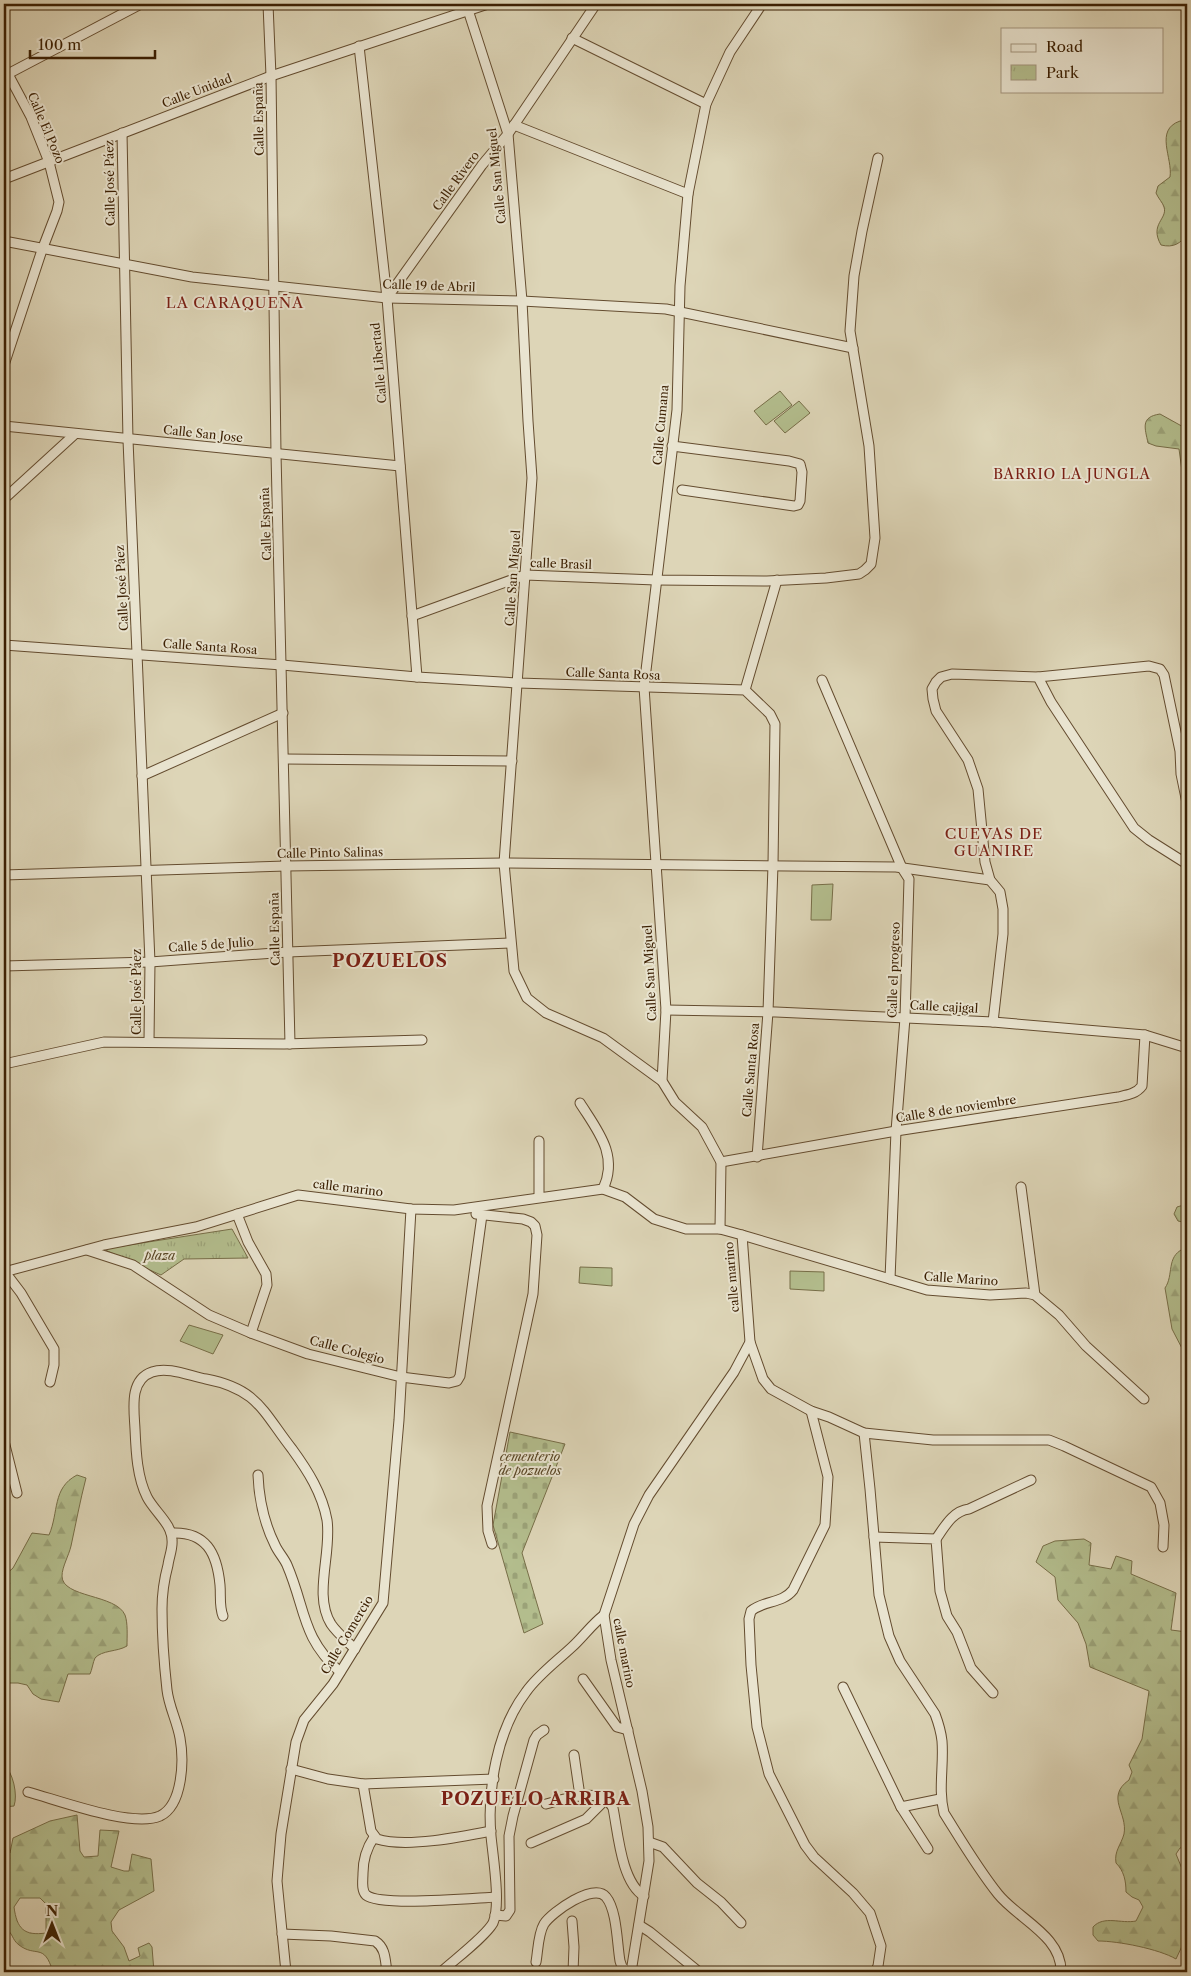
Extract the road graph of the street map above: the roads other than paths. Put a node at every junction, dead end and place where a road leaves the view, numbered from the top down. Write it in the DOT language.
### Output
graph roads {
  1 [pos="141,4"];
  2 [pos="268,4"];
  3 [pos="488,4"];
  4 [pos="596,4"];
  5 [pos="762,4"];
  6 [pos="466,7"];
  7 [pos="572,38"];
  8 [pos="359,46"];
  9 [pos="6,75"];
  10 [pos="271,76"];
  11 [pos="706,104"];
  12 [pos="514,125"];
  13 [pos="122,133"];
  14 [pos="508,134"];
  15 [pos="878,158"];
  16 [pos="49,162"];
  17 [pos="4,179"];
  18 [pos="688,194"];
  19 [pos="4,242"];
  20 [pos="42,250"];
  21 [pos="125,265"];
  22 [pos="273,285"];
  23 [pos="387,298"];
  24 [pos="522,302"];
  25 [pos="680,313"];
  26 [pos="853,348"];
  27 [pos="4,365"];
  28 [pos="4,426"];
  29 [pos="75,434"];
  30 [pos="128,440"];
  31 [pos="672,446"];
  32 [pos="276,454"];
  33 [pos="400,466"];
  34 [pos="682,490"];
  35 [pos="4,499"];
  36 [pos="525,575"];
  37 [pos="656,580"];
  38 [pos="777,580"];
  39 [pos="412,616"];
  40 [pos="4,645"];
  41 [pos="138,655"];
  42 [pos="282,665"];
  43 [pos="1038,677"];
  44 [pos="417,678"];
  45 [pos="822,680"];
  46 [pos="518,683"];
  47 [pos="644,687"];
  48 [pos="745,690"];
  49 [pos="283,712"];
  50 [pos="284,759"];
  51 [pos="512,761"];
  52 [pos="142,776"];
  53 [pos="1187,803"];
  54 [pos="504,863"];
  55 [pos="657,864"];
  56 [pos="1187,864"];
  57 [pos="773,865"];
  58 [pos="286,866"];
  59 [pos="902,868"];
  60 [pos="146,872"];
  61 [pos="4,875"];
  62 [pos="990,880"];
  63 [pos="510,943"];
  64 [pos="288,952"];
  65 [pos="150,962"];
  66 [pos="4,966"];
  67 [pos="666,1010"];
  68 [pos="768,1012"];
  69 [pos="905,1018"];
  70 [pos="994,1022"];
  71 [pos="1145,1034"];
  72 [pos="422,1040"];
  73 [pos="149,1041"];
  74 [pos="290,1044"];
  75 [pos="1187,1048"];
  76 [pos="4,1064"];
  77 [pos="662,1082"];
  78 [pos="580,1103"];
  79 [pos="896,1131"];
  80 [pos="539,1141"];
  81 [pos="757,1157"];
  82 [pos="721,1162"];
  83 [pos="1021,1187"];
  84 [pos="603,1189"];
  85 [pos="539,1197"];
  86 [pos="410,1209"];
  87 [pos="454,1210"];
  88 [pos="237,1214"];
  89 [pos="482,1214"];
  90 [pos="720,1229"];
  91 [pos="742,1235"];
  92 [pos="86,1250"];
  93 [pos="5,1272"];
  94 [pos="890,1279"];
  95 [pos="1035,1295"];
  96 [pos="250,1333"];
  97 [pos="750,1342"];
  98 [pos="401,1377"];
  99 [pos="50,1382"];
  100 [pos="1144,1399"];
  101 [pos="811,1411"];
  102 [pos="864,1433"];
  103 [pos="4,1441"];
  104 [pos="258,1475"];
  105 [pos="1030,1480"];
  106 [pos="17,1493"];
  107 [pos="171,1533"];
  108 [pos="874,1537"];
  109 [pos="936,1539"];
  110 [pos="492,1544"];
  111 [pos="1163,1547"];
  112 [pos="604,1615"];
  113 [pos="223,1616"];
  114 [pos="355,1649"];
  115 [pos="340,1672"];
  116 [pos="583,1679"];
  117 [pos="843,1688"];
  118 [pos="993,1692"];
  119 [pos="544,1730"];
  120 [pos="628,1730"];
  121 [pos="574,1755"];
  122 [pos="291,1769"];
  123 [pos="494,1779"];
  124 [pos="363,1784"];
  125 [pos="28,1792"];
  126 [pos="580,1796"];
  127 [pos="606,1799"];
  128 [pos="940,1799"];
  129 [pos="546,1804"];
  130 [pos="901,1807"];
  131 [pos="491,1831"];
  132 [pos="374,1837"];
  133 [pos="649,1842"];
  134 [pos="531,1843"];
  135 [pos="928,1848"];
  136 [pos="496,1896"];
  137 [pos="644,1896"];
  138 [pos="495,1915"];
  139 [pos="572,1921"];
  140 [pos="741,1923"];
  141 [pos="639,1925"];
  142 [pos="282,1934"];
  143 [pos="536,1962"];
  144 [pos="286,1972"];
  145 [pos="387,1972"];
  146 [pos="441,1972"];
  147 [pos="573,1972"];
  148 [pos="630,1972"];
  149 [pos="699,1972"];
  150 [pos="875,1972"];
  151 [pos="1062,1972"];
  1 -- 9 [label="street"];
  2 -- 10 [label="street, Calle España"];
  3 -- 6 [label="street, Calle Unidad"];
  4 -- 7 [label="street, Calle Rivero"];
  5 -- 11 [label="street, Calle Cumana"];
  6 -- 8 [label="street, Calle Unidad"];
  6 -- 14 [label="street, Calle San Miguel"];
  7 -- 11 [label="street"];
  7 -- 12 [label="street, Calle Rivero"];
  8 -- 10 [label="street, Calle Unidad"];
  8 -- 23 [label="street, Calle Libertad"];
  9 -- 16 [label="street, Calle El Pozo"];
  10 -- 13 [label="street, Calle Unidad"];
  10 -- 22 [label="street, Calle España"];
  11 -- 18 [label="street, Calle Cumana"];
  12 -- 14 [label="street, Calle Rivero"];
  12 -- 18 [label="street"];
  13 -- 16 [label="street, Calle Unidad"];
  13 -- 21 [label="street, Calle José Páez"];
  14 -- 23 [label="street, Calle Rivero"];
  14 -- 24 [label="street, Calle San Miguel"];
  15 -- 26 [label="street, calle Brasil"];
  16 -- 17 [label="street, Calle Unidad"];
  16 -- 20 [label="street, Calle El Pozo"];
  18 -- 25 [label="street, Calle Cumana"];
  19 -- 20 [label="street, Calle 19 de Abril"];
  20 -- 21 [label="street, Calle 19 de Abril"];
  20 -- 27 [label="street, Calle El Pozo"];
  21 -- 22 [label="street, Calle 19 de Abril"];
  21 -- 30 [label="street, Calle José Páez"];
  22 -- 23 [label="street, Calle 19 de Abril"];
  22 -- 32 [label="street, Calle España"];
  23 -- 24 [label="street, Calle 19 de Abril"];
  23 -- 33 [label="street, Calle Libertad"];
  24 -- 25 [label="street, Calle 19 de Abril"];
  24 -- 36 [label="street, Calle San Miguel"];
  25 -- 26 [label="street, Calle 19 de Abril"];
  25 -- 31 [label="street, Calle Cumana"];
  26 -- 38 [label="street, calle Brasil"];
  28 -- 29 [label="street, Calle San Jose"];
  29 -- 30 [label="street, Calle San Jose"];
  29 -- 35 [label="street"];
  30 -- 32 [label="street, Calle San Jose"];
  30 -- 41 [label="street, Calle José Páez"];
  31 -- 34 [label="street"];
  31 -- 37 [label="street, Calle Cumana"];
  32 -- 33 [label="street, Calle San Jose"];
  32 -- 42 [label="street, Calle España"];
  33 -- 39 [label="street, Calle Libertad"];
  36 -- 37 [label="street, calle Brasil"];
  36 -- 39 [label="street, calle Brasil"];
  36 -- 46 [label="street, Calle San Miguel"];
  37 -- 38 [label="street, calle Brasil"];
  37 -- 47 [label="street, Calle Cumana"];
  38 -- 48 [label="street"];
  39 -- 44 [label="street, Calle Libertad"];
  40 -- 41 [label="street, Calle Santa Rosa"];
  41 -- 42 [label="street, Calle Santa Rosa"];
  41 -- 52 [label="street, Calle José Páez"];
  42 -- 44 [label="street, Calle Santa Rosa"];
  42 -- 49 [label="street, Calle España"];
  43 -- 53 [label="street"];
  43 -- 56 [label="street"];
  43 -- 62 [label="street"];
  44 -- 46 [label="street, Calle Santa Rosa"];
  45 -- 59 [label="street, Calle el progreso"];
  46 -- 47 [label="street, Calle Santa Rosa"];
  46 -- 51 [label="street, Calle San Miguel"];
  47 -- 48 [label="street, Calle Santa Rosa"];
  47 -- 55 [label="street, Calle Cumana"];
  48 -- 57 [label="street, Calle Santa Rosa"];
  49 -- 50 [label="street, Calle España"];
  49 -- 52 [label="street"];
  50 -- 51 [label="street"];
  50 -- 58 [label="street, Calle España"];
  51 -- 54 [label="street, Calle San Miguel"];
  52 -- 60 [label="street, Calle José Páez"];
  54 -- 55 [label="street, Calle Pinto Salinas"];
  54 -- 58 [label="street, Calle Pinto Salinas"];
  54 -- 63 [label="street, Calle San Miguel"];
  55 -- 57 [label="street, Calle Pinto Salinas"];
  55 -- 67 [label="street, Calle San Miguel"];
  57 -- 59 [label="street, Calle Pinto Salinas"];
  57 -- 68 [label="street, Calle Santa Rosa"];
  58 -- 60 [label="street, Calle Pinto Salinas"];
  58 -- 64 [label="street, Calle España"];
  59 -- 62 [label="street, Calle Pinto Salinas"];
  59 -- 69 [label="street, Calle el progreso"];
  60 -- 61 [label="street, Calle Pinto Salinas"];
  60 -- 65 [label="street, Calle José Páez"];
  62 -- 70 [label="street"];
  63 -- 64 [label="street, Calle 5 de Julio"];
  63 -- 77 [label="street, Calle San Miguel"];
  64 -- 65 [label="street, Calle 5 de Julio"];
  64 -- 74 [label="street, Calle España"];
  65 -- 66 [label="street, Calle 5 de Julio"];
  65 -- 73 [label="street, Calle José Páez"];
  67 -- 68 [label="street, Calle cajigal"];
  67 -- 77 [label="street, Calle San Miguel"];
  68 -- 69 [label="street, Calle cajigal"];
  68 -- 81 [label="street, Calle Santa Rosa"];
  69 -- 70 [label="street, Calle cajigal"];
  69 -- 79 [label="street, Calle el progreso"];
  70 -- 71 [label="street, Calle cajigal"];
  71 -- 75 [label="street, Calle cajigal"];
  71 -- 79 [label="street, Calle 8 de noviembre"];
  72 -- 74 [label="street"];
  73 -- 74 [label="street"];
  73 -- 76 [label="street"];
  77 -- 82 [label="street, Calle San Miguel"];
  78 -- 84 [label="street"];
  79 -- 81 [label="street, Calle 8 de noviembre"];
  79 -- 94 [label="street, Calle el progreso"];
  80 -- 85 [label="street"];
  81 -- 82 [label="street, Calle 8 de noviembre"];
  82 -- 90 [label="street, Calle San Miguel"];
  83 -- 95 [label="street"];
  84 -- 85 [label="street, calle marino"];
  84 -- 90 [label="street, calle marino"];
  85 -- 87 [label="street, calle marino"];
  86 -- 87 [label="street, calle marino"];
  86 -- 88 [label="street, calle marino"];
  86 -- 98 [label="street, Calle Comercio"];
  87 -- 89 [label="street"];
  88 -- 92 [label="street, calle marino"];
  88 -- 96 [label="street"];
  89 -- 98 [label="street, Calle Colegio"];
  89 -- 110 [label="street"];
  90 -- 91 [label="street, calle marino"];
  91 -- 94 [label="street, Calle Marino"];
  91 -- 97 [label="street, calle marino"];
  92 -- 93 [label="street, calle marino"];
  92 -- 96 [label="street, Calle Colegio"];
  93 -- 99 [label="street"];
  94 -- 95 [label="street, Calle Marino"];
  95 -- 100 [label="street"];
  96 -- 98 [label="street, Calle Colegio"];
  97 -- 101 [label="street"];
  97 -- 112 [label="street, calle marino"];
  98 -- 114 [label="street, Calle Comercio"];
  101 -- 102 [label="street"];
  101 -- 150 [label="street"];
  102 -- 108 [label="street"];
  102 -- 111 [label="street"];
  103 -- 106 [label="street"];
  104 -- 115 [label="street"];
  105 -- 109 [label="street"];
  107 -- 113 [label="street"];
  107 -- 114 [label="street"];
  107 -- 125 [label="street"];
  108 -- 109 [label="street"];
  108 -- 128 [label="street"];
  109 -- 118 [label="street"];
  112 -- 120 [label="street, calle marino"];
  112 -- 123 [label="street"];
  114 -- 115 [label="street, Calle Comercio"];
  115 -- 122 [label="street, Calle Comercio"];
  116 -- 120 [label="street"];
  117 -- 130 [label="street"];
  119 -- 138 [label="street"];
  120 -- 133 [label="street, calle marino"];
  121 -- 126 [label="street"];
  122 -- 124 [label="street"];
  122 -- 142 [label="street, Calle Comercio"];
  123 -- 124 [label="street"];
  123 -- 131 [label="street"];
  124 -- 132 [label="street"];
  126 -- 127 [label="street"];
  126 -- 129 [label="street"];
  127 -- 134 [label="street"];
  127 -- 137 [label="street"];
  128 -- 130 [label="street"];
  128 -- 151 [label="street"];
  130 -- 135 [label="street"];
  131 -- 132 [label="street"];
  131 -- 136 [label="street"];
  132 -- 136 [label="street"];
  133 -- 137 [label="street, calle marino"];
  133 -- 140 [label="street"];
  136 -- 138 [label="street"];
  137 -- 141 [label="street, calle marino"];
  138 -- 146 [label="street"];
  139 -- 147 [label="street"];
  141 -- 148 [label="street, calle marino"];
  141 -- 149 [label="street"];
  142 -- 144 [label="street, Calle Comercio"];
  142 -- 145 [label="street"];
  143 -- 148 [label="street"];
}
